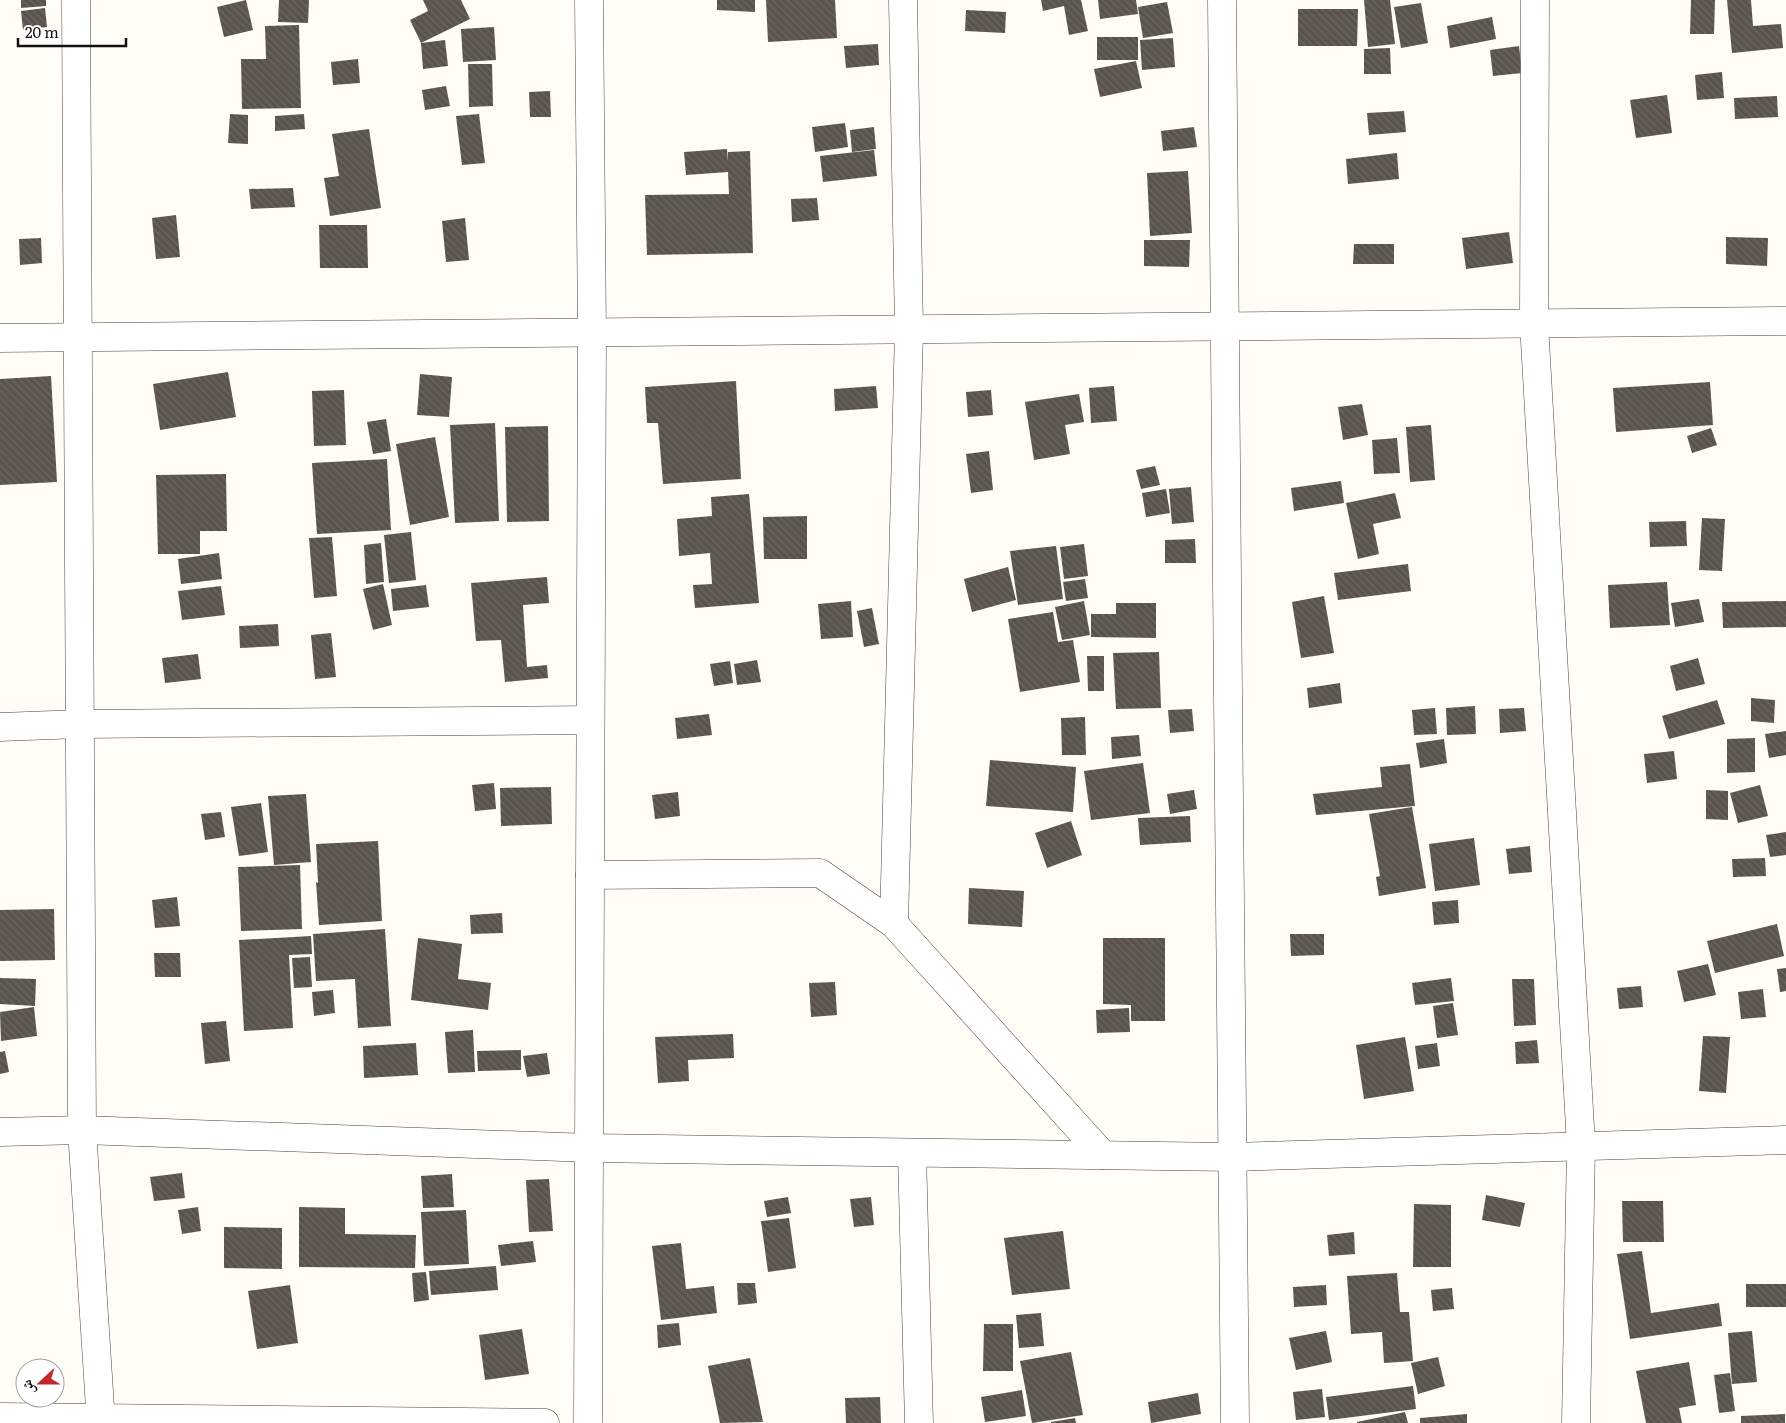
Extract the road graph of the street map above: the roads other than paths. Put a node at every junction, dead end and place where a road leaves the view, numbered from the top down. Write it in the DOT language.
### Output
graph roads {
  1 [pos="76,0"];
  2 [pos="589,0"];
  3 [pos="903,0"];
  4 [pos="1222,0"];
  5 [pos="1535,0"];
  6 [pos="1786,321"];
  7 [pos="1534,323"];
  8 [pos="1223,326"];
  9 [pos="909,330"];
  10 [pos="592,333"];
  11 [pos="78,337"];
  12 [pos="0,338"];
  13 [pos="590,720"];
  14 [pos="80,724"];
  15 [pos="0,727"];
  16 [pos="590,875"];
  17 [pos="894,924"];
  18 [pos="82,1130"];
  19 [pos="0,1132"];
  20 [pos="1786,1140"];
  21 [pos="1581,1145"];
  22 [pos="590,1148"];
  23 [pos="912,1153"];
  24 [pos="1103,1155"];
  25 [pos="1233,1157"];
  26 [pos="0,1417"];
  27 [pos="101,1420"];
  28 [pos="545,1423"];
  29 [pos="588,1423"];
  30 [pos="919,1423"];
  31 [pos="1234,1423"];
  32 [pos="1576,1423"];
  1 -- 11 [label="street"];
  2 -- 10 [label="street"];
  3 -- 9 [label="street"];
  4 -- 8 [label="street"];
  5 -- 7 [label="street"];
  6 -- 7 [label="street"];
  7 -- 8 [label="street"];
  7 -- 21 [label="street"];
  8 -- 9 [label="street"];
  8 -- 25 [label="street"];
  9 -- 10 [label="street"];
  9 -- 17 [label="street"];
  10 -- 11 [label="street"];
  10 -- 13 [label="street"];
  11 -- 12 [label="street"];
  11 -- 14 [label="street"];
  13 -- 14 [label="street"];
  13 -- 16 [label="street"];
  14 -- 15 [label="street"];
  14 -- 18 [label="street"];
  16 -- 17 [label="street"];
  16 -- 22 [label="street"];
  17 -- 24 [label="street"];
  18 -- 19 [label="street"];
  18 -- 22 [label="street"];
  18 -- 27 [label="street"];
  20 -- 21 [label="street"];
  21 -- 25 [label="street"];
  21 -- 32 [label="street"];
  22 -- 23 [label="street"];
  22 -- 29 [label="street"];
  23 -- 24 [label="street"];
  23 -- 30 [label="street"];
  24 -- 25 [label="street"];
  25 -- 31 [label="street"];
  26 -- 27 [label="street"];
  27 -- 28 [label="street"];
}
